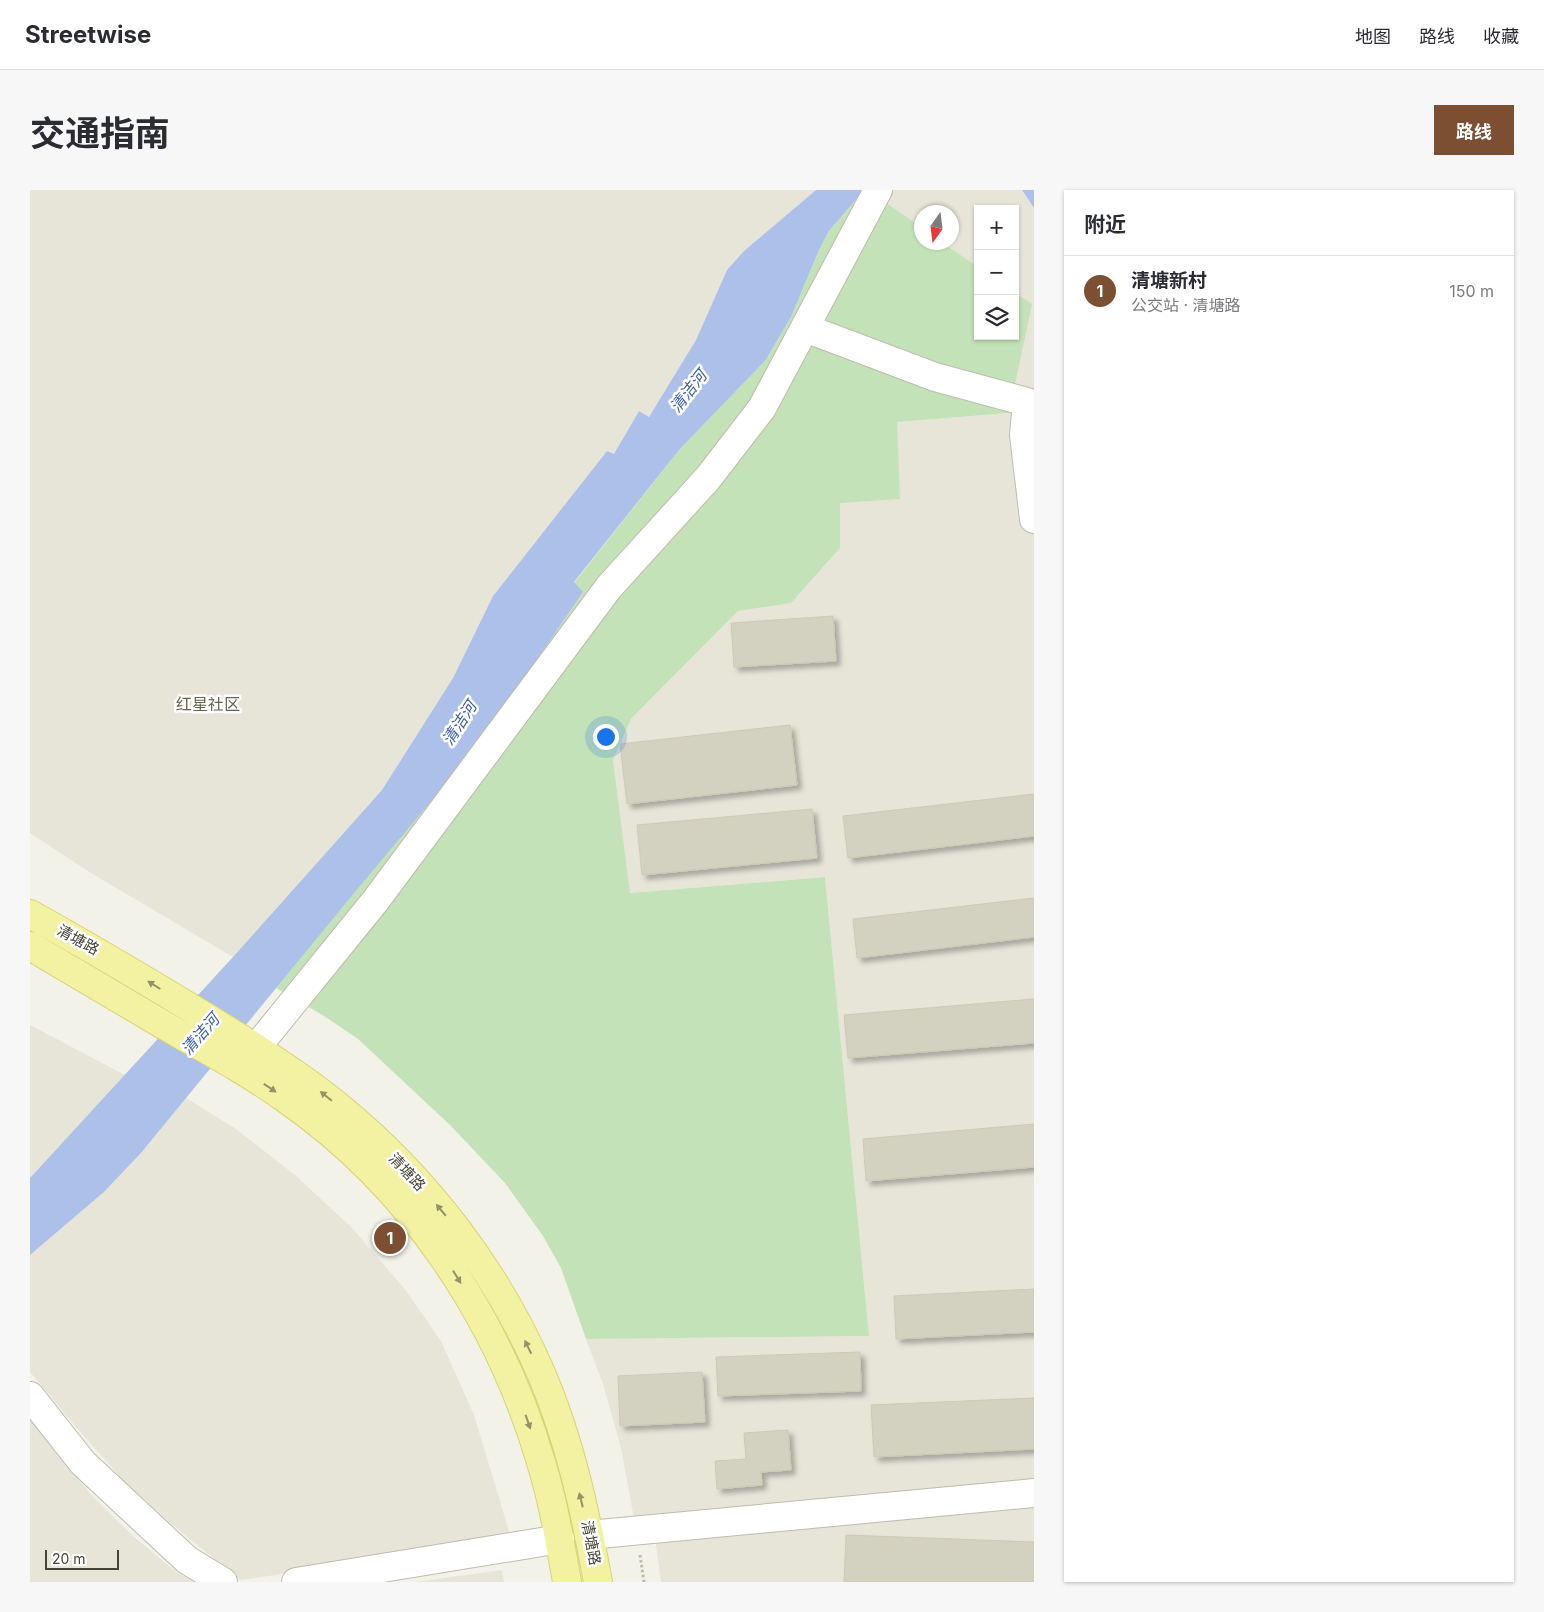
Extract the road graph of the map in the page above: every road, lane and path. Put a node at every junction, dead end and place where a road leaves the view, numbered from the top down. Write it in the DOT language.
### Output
graph roads {
  1 [pos="878,190"];
  2 [pos="805,328"];
  3 [pos="1032,491"];
  4 [pos="1034,518"];
  5 [pos="30,898"];
  6 [pos="30,914"];
  7 [pos="30,946"];
  8 [pos="30,961"];
  9 [pos="124,966"];
  10 [pos="106,991"];
  11 [pos="242,1050"];
  12 [pos="30,1396"];
  13 [pos="1034,1493"];
  14 [pos="589,1535"];
  15 [pos="560,1539"];
  16 [pos="223,1582"];
  17 [pos="296,1582"];
  18 [pos="567,1582"];
  19 [pos="598,1582"];
  1 -- 2 [label="street"];
  2 -- 3 [label="street"];
  2 -- 11 [label="street"];
  3 -- 4 [label="street"];
  5 -- 9 [label="main road"];
  6 -- 9 [label="main road, 清塘路"];
  7 -- 10 [label="main road, 清塘路"];
  8 -- 10 [label="main road"];
  11 -- 9 [label="main road, 清塘路, one-way"];
  10 -- 11 [label="main road, 清塘路"];
  14 -- 11 [label="main road, 清塘路, one-way"];
  11 -- 15 [label="main road, 清塘路, one-way"];
  12 -- 16 [label="street"];
  13 -- 14 [label="street"];
  14 -- 19 [label="main road, 清塘路"];
  15 -- 17 [label="street"];
  15 -- 18 [label="main road, 清塘路"];
}
